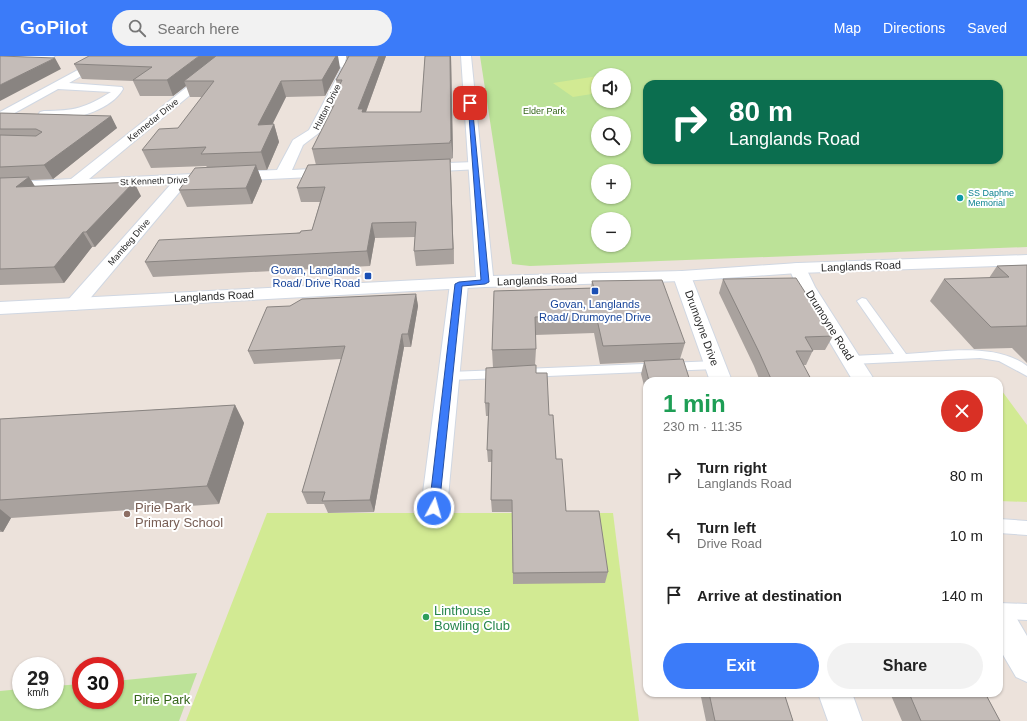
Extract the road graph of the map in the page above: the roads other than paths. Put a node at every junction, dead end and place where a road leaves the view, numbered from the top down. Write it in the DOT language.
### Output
graph roads {
  1 [pos="50,56"];
  2 [pos="232,56"];
  3 [pos="342,56"];
  4 [pos="466,56"];
  5 [pos="104,58"];
  6 [pos="118,60"];
  7 [pos="0,62"];
  8 [pos="57,86"];
  9 [pos="3,116"];
  10 [pos="475,166"];
  11 [pos="406,169"];
  12 [pos="344,172"];
  13 [pos="282,175"];
  14 [pos="182,180"];
  15 [pos="74,184"];
  16 [pos="3,190"];
  17 [pos="1027,260"];
  18 [pos="798,268"];
  19 [pos="682,276"];
  20 [pos="485,282"];
  21 [pos="459,284"];
  22 [pos="862,301"];
  23 [pos="76,304"];
  24 [pos="0,308"];
  25 [pos="902,357"];
  26 [pos="852,360"];
  27 [pos="1027,372"];
  28 [pos="718,373"];
  29 [pos="448,376"];
  30 [pos="862,377"];
  31 [pos="434,508"];
  32 [pos="1003,526"];
  33 [pos="1027,528"];
  34 [pos="1003,611"];
  35 [pos="1027,612"];
  36 [pos="1003,625"];
  37 [pos="1027,666"];
  38 [pos="836,697"];
  39 [pos="845,721"];
  1 -- 7 [label="street"];
  2 -- 15 [label="street, Kennedar Drive"];
  3 -- 13 [label="street, Hutton Drive"];
  4 -- 10 [label="street"];
  5 -- 6 [label="street"];
  5 -- 8 [label="street"];
  8 -- 9 [label="street"];
  8 -- 9 [label="street"];
  10 -- 11 [label="street"];
  10 -- 20 [label="street"];
  12 -- 13 [label="street, St Kenneth Drive"];
  13 -- 14 [label="street, St Kenneth Drive"];
  14 -- 15 [label="street, St Kenneth Drive"];
  14 -- 23 [label="street, Mambeg Drive"];
  15 -- 16 [label="street, St Kenneth Drive"];
  17 -- 18 [label="street, Langlands Road"];
  18 -- 19 [label="street, Langlands Road"];
  18 -- 26 [label="street, Drumoyne Road"];
  19 -- 20 [label="street, Langlands Road"];
  19 -- 28 [label="street, Drumoyne Drive"];
  20 -- 21 [label="street, Langlands Road"];
  21 -- 23 [label="street, Langlands Road"];
  21 -- 29 [label="street"];
  22 -- 25 [label="lane"];
  23 -- 24 [label="street, Langlands Road"];
  25 -- 26 [label="lane"];
  25 -- 27 [label="lane"];
  26 -- 30 [label="street, Drumoyne Road"];
  28 -- 29 [label="lane"];
  29 -- 31 [label="street"];
  32 -- 33 [label="lane"];
  34 -- 35 [label="lane"];
  36 -- 37 [label="street"];
  38 -- 39 [label="street"];
}
